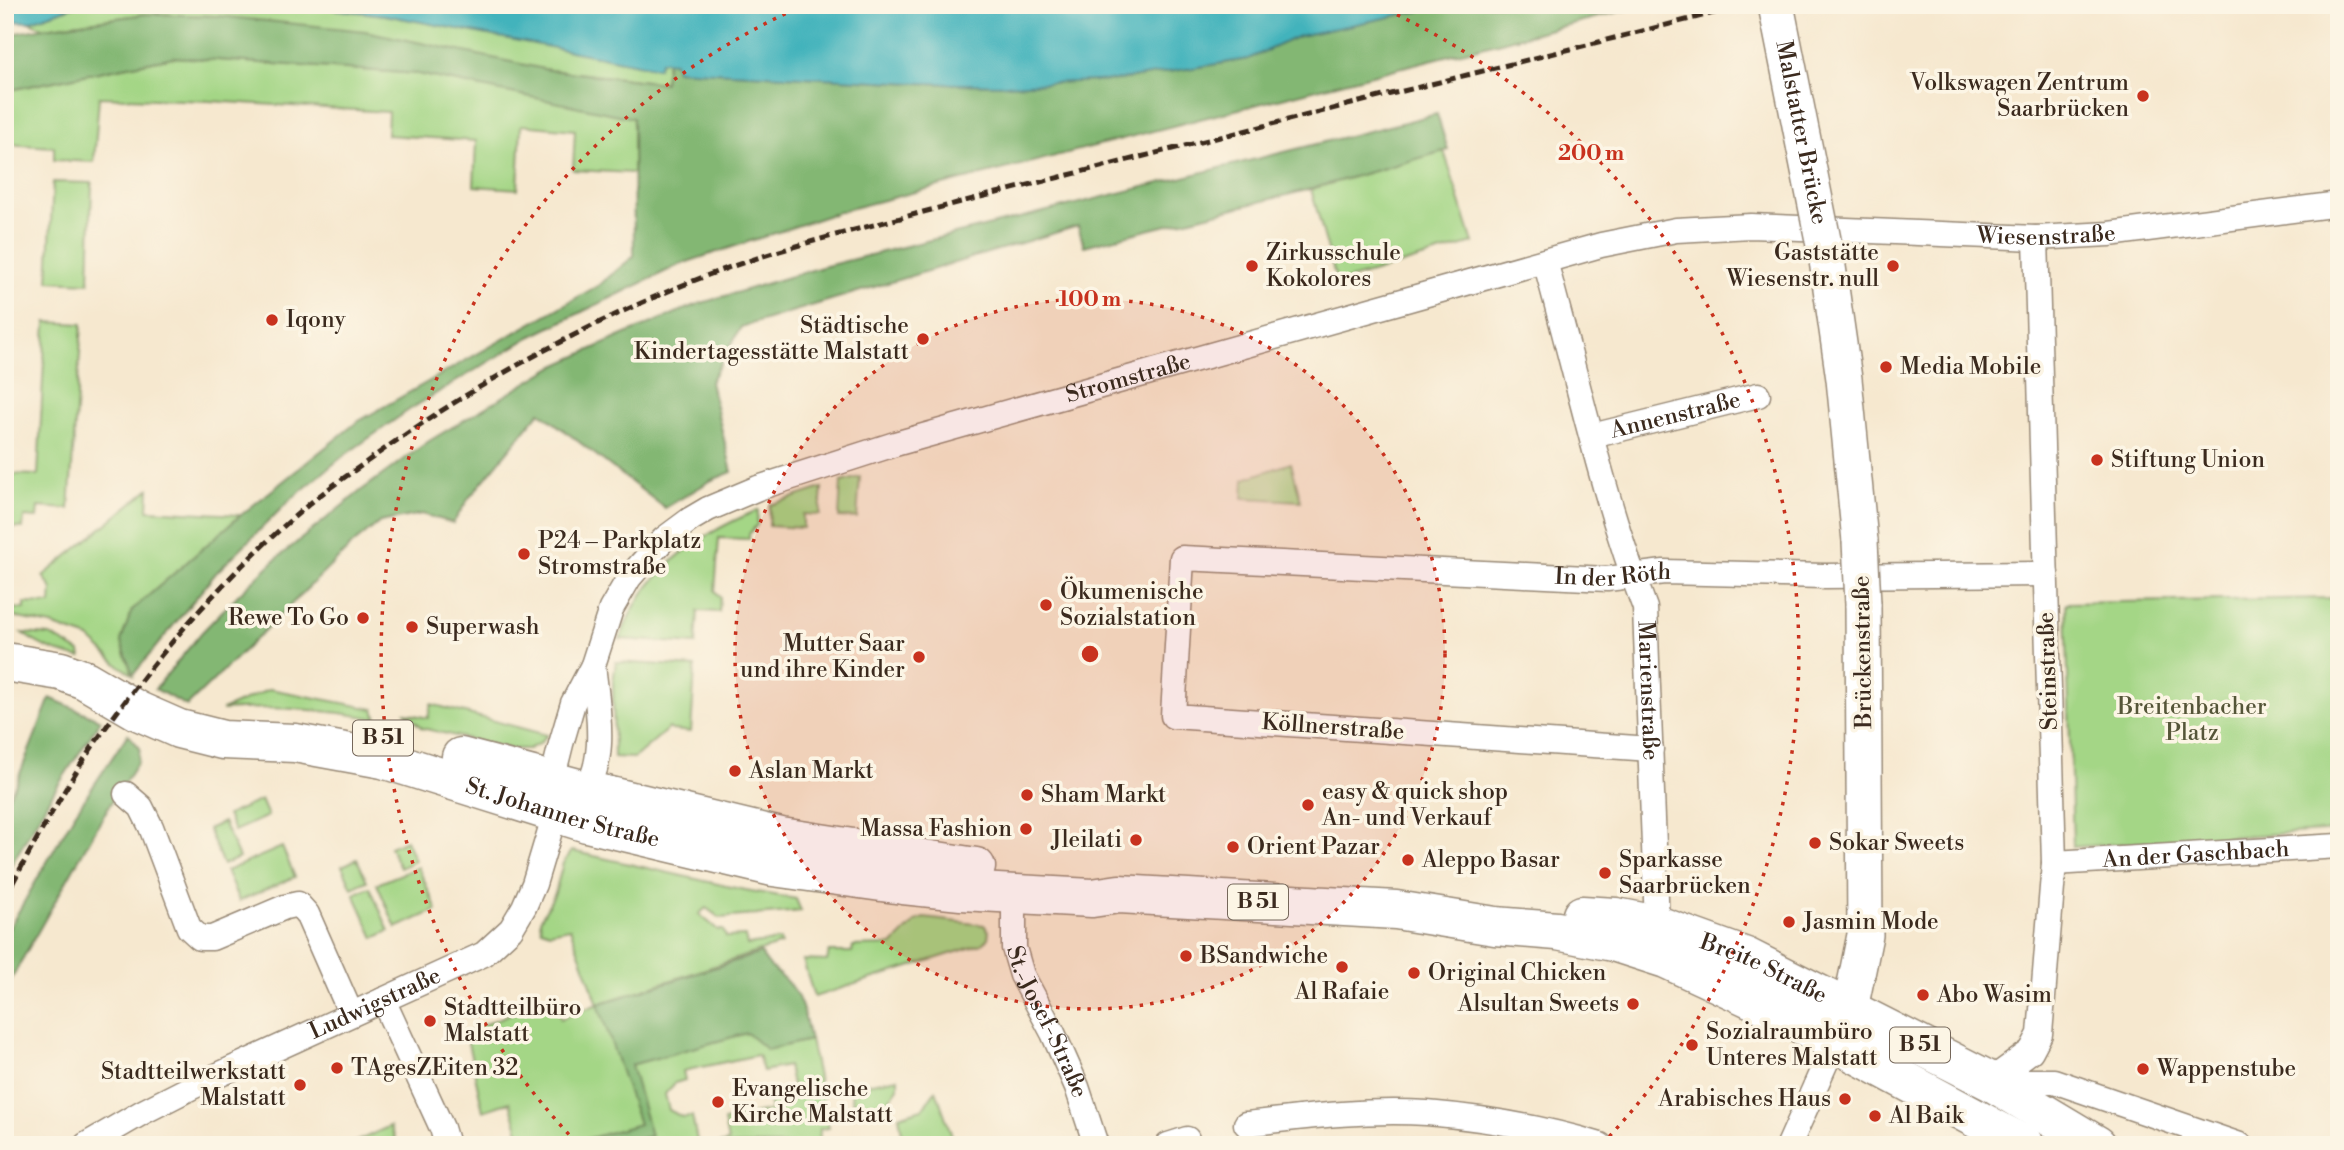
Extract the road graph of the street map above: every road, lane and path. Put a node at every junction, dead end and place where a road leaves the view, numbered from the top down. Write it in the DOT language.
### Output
graph roads {
  1 [pos="1776,5"];
  2 [pos="2339,204"];
  3 [pos="1751,226"];
  4 [pos="2036,238"];
  5 [pos="1827,260"];
  6 [pos="1545,261"];
  7 [pos="1758,395"];
  8 [pos="1592,436"];
  9 [pos="1182,558"];
  10 [pos="2046,573"];
  11 [pos="1633,576"];
  12 [pos="5,662"];
  13 [pos="593,665"];
  14 [pos="1651,749"];
  15 [pos="126,794"];
  16 [pos="564,795"];
  17 [pos="2339,846"];
  18 [pos="2054,863"];
  19 [pos="962,878"];
  20 [pos="1015,883"];
  21 [pos="1396,910"];
  22 [pos="1657,925"];
  23 [pos="383,1000"];
  24 [pos="351,1014"];
  25 [pos="1842,1025"];
  26 [pos="1990,1081"];
  27 [pos="1245,1124"];
  28 [pos="1514,1135"];
  29 [pos="99,1141"];
  30 [pos="447,1145"];
  31 [pos="1096,1145"];
  32 [pos="1600,1145"];
  33 [pos="1789,1145"];
  34 [pos="2025,1145"];
  35 [pos="2097,1145"];
  36 [pos="2239,1145"];
  1 -- 5 [label="main road, Malstatter Brücke, bridge"];
  2 -- 4 [label="street, Wiesenstraße"];
  3 -- 4 [label="street, Wiesenstraße"];
  3 -- 6 [label="street, Stromstraße"];
  4 -- 10 [label="street, Steinstraße"];
  5 -- 25 [label="main road, Brückenstraße, bridge"];
  6 -- 8 [label="street, Marienstraße"];
  6 -- 13 [label="street, Stromstraße"];
  7 -- 8 [label="street, Annenstraße"];
  8 -- 11 [label="street, Marienstraße"];
  9 -- 11 [label="street, In der Röth"];
  9 -- 14 [label="street, Köllnerstraße"];
  10 -- 11 [label="street, In der Röth"];
  10 -- 18 [label="street, Steinstraße"];
  11 -- 14 [label="street, Marienstraße"];
  12 -- 16 [label="main road, St. Johanner Straße / B 51"];
  13 -- 16 [label="street, Stromstraße"];
  13 -- 16 [label="street, Stromstraße"];
  14 -- 22 [label="street, Marienstraße"];
  15 -- 24 [label="street"];
  16 -- 19 [label="main road, St. Johanner Straße / B 51"];
  16 -- 23 [label="street, Ludwigstraße"];
  17 -- 18 [label="street, An der Gaschbach"];
  18 -- 26 [label="street, Steinstraße"];
  19 -- 20 [label="main road, Breite Straße / B 51"];
  20 -- 21 [label="main road, Breite Straße / B 51"];
  20 -- 31 [label="street, St.-Josef-Straße"];
  21 -- 22 [label="main road, Breite Straße / B 51"];
  21 -- 25 [label="main road, Breite Straße / B 51"];
  22 -- 25 [label="main road, Breite Straße / B 51"];
  23 -- 24 [label="street, Ludwigstraße"];
  23 -- 30 [label="street"];
  24 -- 29 [label="street, Ludwigstraße"];
  25 -- 26 [label="main road, Breite Straße / B 51"];
  25 -- 33 [label="street"];
  25 -- 34 [label="main road, Breite Straße / B 51"];
  26 -- 35 [label="main road, Breite Straße / B 51"];
  26 -- 36 [label="street"];
  27 -- 28 [label="street"];
  28 -- 32 [label="street"];
}
